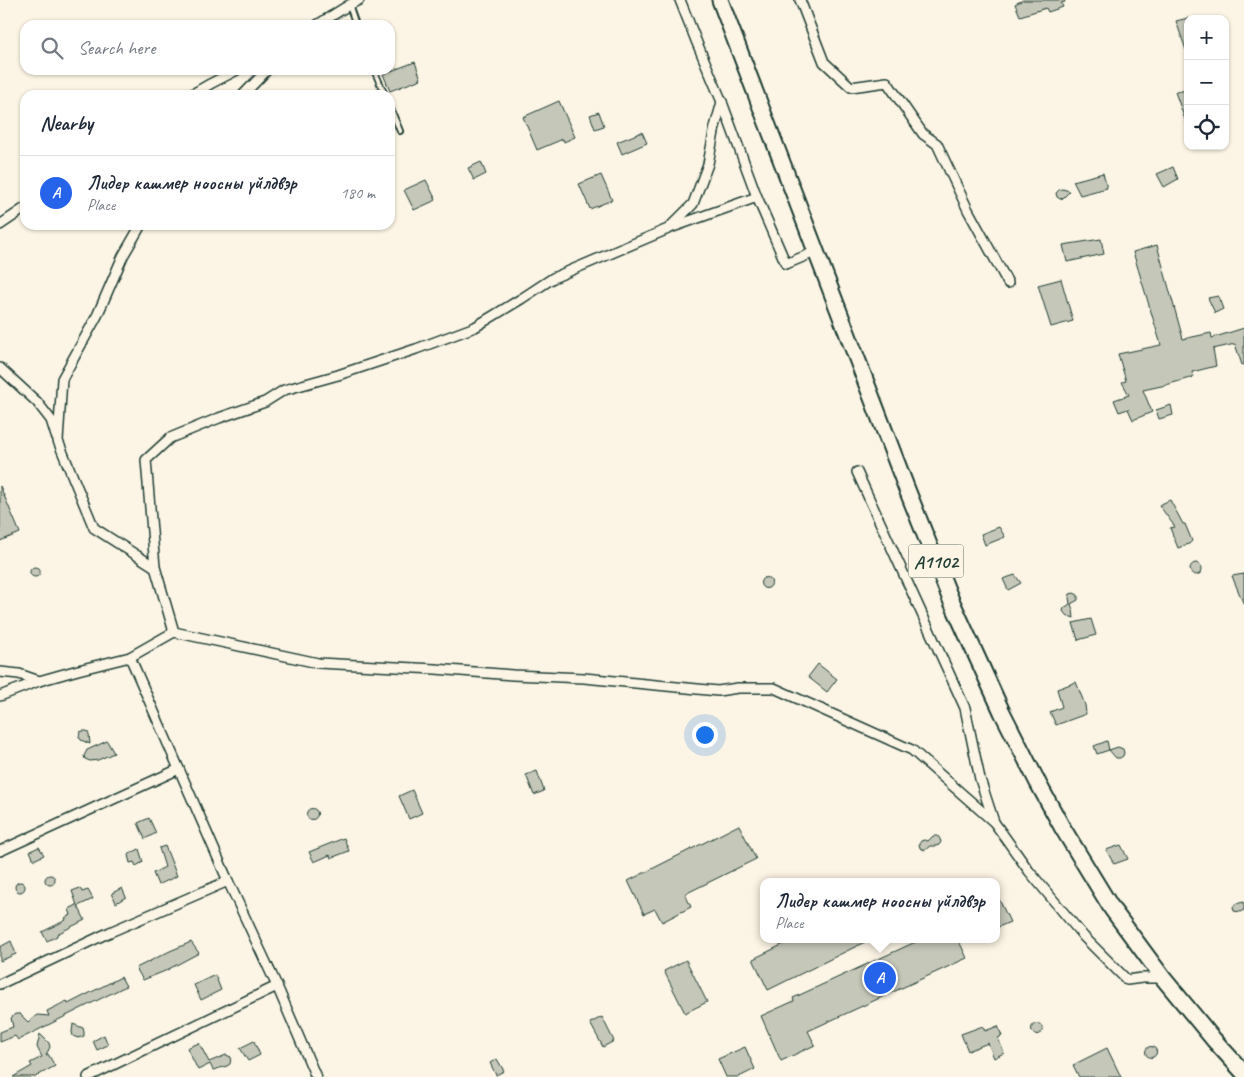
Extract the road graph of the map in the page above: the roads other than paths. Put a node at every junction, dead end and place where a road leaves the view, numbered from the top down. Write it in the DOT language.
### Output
graph roads {
  1 [pos="359,0"];
  2 [pos="680,0"];
  3 [pos="720,0"];
  4 [pos="800,0"];
  5 [pos="348,2"];
  6 [pos="324,20"];
  7 [pos="354,20"];
  8 [pos="227,75"];
  9 [pos="262,75"];
  10 [pos="376,75"];
  11 [pos="200,90"];
  12 [pos="248,90"];
  13 [pos="383,90"];
  14 [pos="722,102"];
  15 [pos="395,119"];
  16 [pos="400,131"];
  17 [pos="757,197"];
  18 [pos="20,211"];
  19 [pos="0,225"];
  20 [pos="668,229"];
  21 [pos="138,230"];
  22 [pos="817,251"];
  23 [pos="1008,283"];
  24 [pos="0,368"];
  25 [pos="58,441"];
  26 [pos="857,472"];
  27 [pos="155,567"];
  28 [pos="174,632"];
  29 [pos="130,657"];
  30 [pos="0,672"];
  31 [pos="39,681"];
  32 [pos="0,696"];
  33 [pos="179,769"];
  34 [pos="994,822"];
  35 [pos="0,851"];
  36 [pos="228,881"];
  37 [pos="1163,978"];
  38 [pos="0,984"];
  39 [pos="277,986"];
  40 [pos="1244,1073"];
  41 [pos="88,1077"];
  42 [pos="316,1077"];
  1 -- 5 [label="street"];
  2 -- 14 [label="street"];
  3 -- 22 [label="main road, A1102"];
  4 -- 23 [label="street"];
  5 -- 6 [label="street"];
  5 -- 7 [label="lane"];
  8 -- 11 [label="street"];
  9 -- 12 [label="street"];
  10 -- 13 [label="lane"];
  14 -- 17 [label="street"];
  14 -- 20 [label="street"];
  15 -- 16 [label="lane"];
  17 -- 20 [label="street"];
  17 -- 22 [label="street"];
  18 -- 19 [label="street"];
  20 -- 27 [label="street"];
  21 -- 25 [label="street"];
  22 -- 37 [label="main road, A1102"];
  24 -- 25 [label="street"];
  25 -- 27 [label="street"];
  26 -- 34 [label="street"];
  27 -- 28 [label="street"];
  28 -- 29 [label="street"];
  28 -- 34 [label="street"];
  29 -- 31 [label="street"];
  29 -- 33 [label="street"];
  30 -- 31 [label="street"];
  31 -- 32 [label="street"];
  33 -- 35 [label="street"];
  33 -- 36 [label="street"];
  34 -- 37 [label="street"];
  36 -- 38 [label="street"];
  36 -- 39 [label="street"];
  37 -- 40 [label="main road, A1102"];
  39 -- 41 [label="street"];
  39 -- 42 [label="street"];
}
